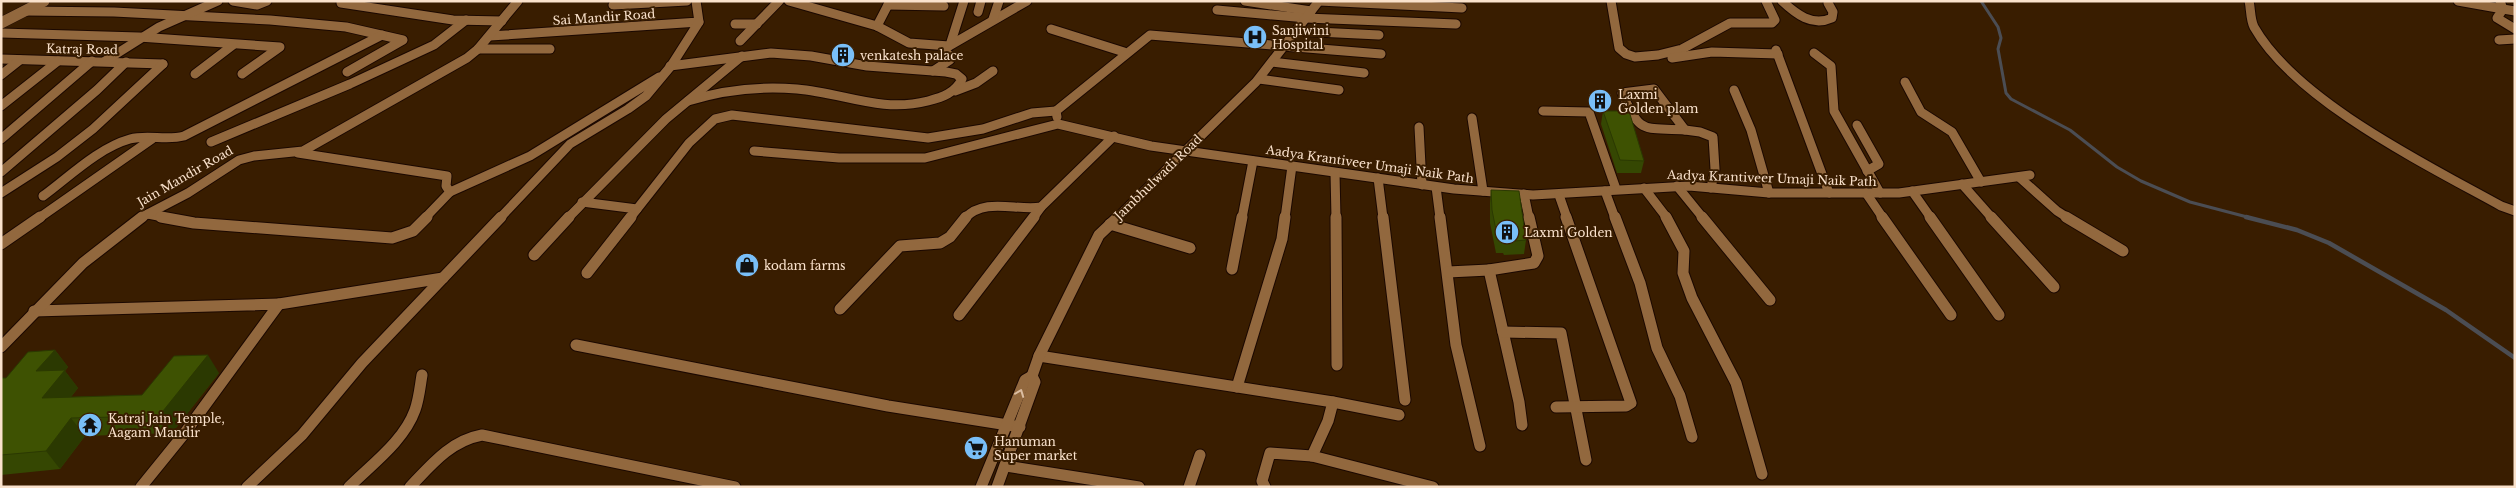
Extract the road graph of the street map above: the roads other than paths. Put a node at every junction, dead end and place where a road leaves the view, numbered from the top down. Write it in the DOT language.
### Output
graph roads {
  1 [pos="44,1"];
  2 [pos="218,1"];
  3 [pos="233,1"];
  4 [pos="266,1"];
  5 [pos="518,1"];
  6 [pos="687,1"];
  7 [pos="696,1"];
  8 [pos="779,1"];
  9 [pos="789,1"];
  10 [pos="964,1"];
  11 [pos="981,1"];
  12 [pos="999,1"];
  13 [pos="1027,1"];
  14 [pos="1245,1"];
  15 [pos="1319,1"];
  16 [pos="1611,1"];
  17 [pos="1766,1"];
  18 [pos="1782,1"];
  19 [pos="2249,1"];
  20 [pos="2458,1"];
  21 [pos="341,3"];
  22 [pos="799,3"];
  23 [pos="889,3"];
  24 [pos="1828,3"];
  25 [pos="257,5"];
  26 [pos="613,5"];
  27 [pos="2502,5"];
  28 [pos="944,6"];
  29 [pos="1462,8"];
  30 [pos="1217,10"];
  31 [pos="25,11"];
  32 [pos="2515,11"];
  33 [pos="978,12"];
  34 [pos="181,15"];
  35 [pos="1308,15"];
  36 [pos="993,19"];
  37 [pos="270,20"];
  38 [pos="466,20"];
  39 [pos="502,21"];
  40 [pos="699,22"];
  41 [pos="1,23"];
  42 [pos="735,24"];
  43 [pos="757,24"];
  44 [pos="1456,24"];
  45 [pos="877,26"];
  46 [pos="1051,29"];
  47 [pos="2515,29"];
  48 [pos="1296,31"];
  49 [pos="1,33"];
  50 [pos="382,34"];
  51 [pos="1379,35"];
  52 [pos="490,36"];
  53 [pos="139,37"];
  54 [pos="2515,39"];
  55 [pos="2499,40"];
  56 [pos="740,41"];
  57 [pos="233,45"];
  58 [pos="1285,46"];
  59 [pos="550,49"];
  60 [pos="947,49"];
  61 [pos="478,50"];
  62 [pos="1124,52"];
  63 [pos="1814,53"];
  64 [pos="1381,54"];
  65 [pos="742,56"];
  66 [pos="1,59"];
  67 [pos="20,60"];
  68 [pos="1662,60"];
  69 [pos="58,61"];
  70 [pos="92,61"];
  71 [pos="105,61"];
  72 [pos="126,62"];
  73 [pos="1272,62"];
  74 [pos="668,70"];
  75 [pos="994,70"];
  76 [pos="932,71"];
  77 [pos="347,72"];
  78 [pos="1364,73"];
  79 [pos="195,74"];
  80 [pos="242,74"];
  81 [pos="1,75"];
  82 [pos="1259,79"];
  83 [pos="1905,82"];
  84 [pos="1339,90"];
  85 [pos="1734,90"];
  86 [pos="954,91"];
  87 [pos="688,102"];
  88 [pos="1,106"];
  89 [pos="1056,111"];
  90 [pos="1543,111"];
  91 [pos="1472,118"];
  92 [pos="1058,124"];
  93 [pos="1857,125"];
  94 [pos="1420,127"];
  95 [pos="976,130"];
  96 [pos="1686,131"];
  97 [pos="1114,136"];
  98 [pos="152,138"];
  99 [pos="1,139"];
  100 [pos="211,142"];
  101 [pos="986,144"];
  102 [pos="1185,150"];
  103 [pos="754,151"];
  104 [pos="297,153"];
  105 [pos="1253,160"];
  106 [pos="1292,166"];
  107 [pos="1867,171"];
  108 [pos="1,172"];
  109 [pos="1335,172"];
  110 [pos="1378,178"];
  111 [pos="1981,182"];
  112 [pos="1962,184"];
  113 [pos="1422,185"];
  114 [pos="1677,186"];
  115 [pos="1436,187"];
  116 [pos="1644,188"];
  117 [pos="1711,188"];
  118 [pos="1610,190"];
  119 [pos="1483,191"];
  120 [pos="1912,191"];
  121 [pos="450,192"];
  122 [pos="1,193"];
  123 [pos="1769,193"];
  124 [pos="1866,193"];
  125 [pos="1880,193"];
  126 [pos="1524,194"];
  127 [pos="1829,194"];
  128 [pos="1559,195"];
  129 [pos="43,196"];
  130 [pos="582,202"];
  131 [pos="1041,207"];
  132 [pos="637,209"];
  133 [pos="2515,211"];
  134 [pos="148,214"];
  135 [pos="1110,224"];
  136 [pos="1,244"];
  137 [pos="1190,248"];
  138 [pos="2123,251"];
  139 [pos="534,255"];
  140 [pos="1232,269"];
  141 [pos="1488,270"];
  142 [pos="1448,272"];
  143 [pos="587,273"];
  144 [pos="443,278"];
  145 [pos="2054,287"];
  146 [pos="1770,300"];
  147 [pos="279,304"];
  148 [pos="840,309"];
  149 [pos="34,311"];
  150 [pos="1951,314"];
  151 [pos="959,315"];
  152 [pos="1999,315"];
  153 [pos="1503,332"];
  154 [pos="576,344"];
  155 [pos="1,348"];
  156 [pos="1038,356"];
  157 [pos="1337,365"];
  158 [pos="422,374"];
  159 [pos="1237,387"];
  160 [pos="1405,400"];
  161 [pos="1333,402"];
  162 [pos="1556,407"];
  163 [pos="1576,407"];
  164 [pos="1399,415"];
  165 [pos="1522,424"];
  166 [pos="1014,426"];
  167 [pos="1692,437"];
  168 [pos="1480,446"];
  169 [pos="1200,454"];
  170 [pos="1312,456"];
  171 [pos="1586,460"];
  172 [pos="1006,466"];
  173 [pos="1762,474"];
  174 [pos="141,487"];
  175 [pos="246,487"];
  176 [pos="349,487"];
  177 [pos="410,487"];
  178 [pos="735,487"];
  179 [pos="981,487"];
  180 [pos="997,487"];
  181 [pos="1139,487"];
  182 [pos="1189,487"];
  183 [pos="1265,487"];
  184 [pos="1432,487"];
  1 -- 31 [label="street"];
  2 -- 34 [label="street"];
  3 -- 25 [label="street"];
  4 -- 25 [label="street"];
  5 -- 39 [label="street, Jain Mandir Road"];
  6 -- 26 [label="street"];
  7 -- 40 [label="street"];
  8 -- 43 [label="street"];
  9 -- 22 [label="street"];
  10 -- 60 [label="street"];
  11 -- 33 [label="street"];
  12 -- 36 [label="street"];
  13 -- 36 [label="street"];
  14 -- 35 [label="street"];
  15 -- 29 [label="street"];
  15 -- 35 [label="street, Jambhulwadi Road"];
  16 -- 17 [label="street"];
  18 -- 24 [label="street"];
  19 -- 133 [label="street"];
  20 -- 27 [label="street"];
  21 -- 38 [label="street"];
  22 -- 45 [label="street"];
  23 -- 28 [label="street"];
  23 -- 45 [label="street"];
  25 -- 37 [label="street"];
  27 -- 32 [label="street"];
  27 -- 47 [label="street"];
  30 -- 35 [label="street"];
  31 -- 34 [label="street"];
  31 -- 41 [label="street"];
  34 -- 37 [label="street"];
  34 -- 53 [label="street"];
  35 -- 44 [label="street"];
  35 -- 48 [label="street, Jambhulwadi Road"];
  36 -- 60 [label="street"];
  37 -- 50 [label="street"];
  38 -- 39 [label="street"];
  38 -- 100 [label="street"];
  39 -- 52 [label="street, Jain Mandir Road"];
  40 -- 52 [label="street, Sai Mandir Road"];
  40 -- 74 [label="street"];
  42 -- 43 [label="street"];
  43 -- 56 [label="street"];
  45 -- 60 [label="street"];
  46 -- 62 [label="street"];
  48 -- 51 [label="street"];
  48 -- 58 [label="street, Jambhulwadi Road"];
  49 -- 53 [label="street"];
  50 -- 77 [label="street"];
  50 -- 98 [label="street"];
  52 -- 61 [label="street, Jain Mandir Road"];
  53 -- 57 [label="street"];
  53 -- 71 [label="street"];
  54 -- 55 [label="street"];
  57 -- 79 [label="street"];
  57 -- 80 [label="street"];
  58 -- 62 [label="street"];
  58 -- 64 [label="street"];
  58 -- 73 [label="street, Jambhulwadi Road"];
  59 -- 61 [label="street"];
  60 -- 76 [label="street"];
  61 -- 104 [label="street, Jain Mandir Road"];
  62 -- 89 [label="street"];
  63 -- 107 [label="street"];
  65 -- 74 [label="street"];
  65 -- 76 [label="street"];
  65 -- 87 [label="street"];
  66 -- 67 [label="street, Katraj Road"];
  67 -- 69 [label="street, Katraj Road"];
  67 -- 81 [label="street"];
  68 -- 127 [label="street"];
  69 -- 70 [label="street, Katraj Road"];
  69 -- 88 [label="street"];
  70 -- 71 [label="street, Katraj Road"];
  70 -- 99 [label="street"];
  71 -- 72 [label="street, Katraj Road"];
  72 -- 108 [label="street"];
  72 -- 122 [label="street, Katraj Road"];
  73 -- 78 [label="street"];
  73 -- 82 [label="street, Jambhulwadi Road"];
  74 -- 121 [label="street"];
  74 -- 144 [label="street"];
  75 -- 86 [label="street"];
  76 -- 86 [label="street"];
  82 -- 84 [label="street"];
  82 -- 102 [label="street, Jambhulwadi Road"];
  83 -- 111 [label="street"];
  85 -- 123 [label="street"];
  86 -- 87 [label="street"];
  87 -- 130 [label="street"];
  89 -- 92 [label="street"];
  89 -- 95 [label="street"];
  90 -- 118 [label="street"];
  91 -- 119 [label="street"];
  92 -- 97 [label="street, Aadya Krantiveer Umaji Naik Path"];
  92 -- 101 [label="street"];
  93 -- 107 [label="street"];
  94 -- 113 [label="street"];
  95 -- 101 [label="street"];
  95 -- 132 [label="street"];
  96 -- 96 [label="street"];
  96 -- 117 [label="street"];
  97 -- 102 [label="street, Aadya Krantiveer Umaji Naik Path"];
  97 -- 131 [label="street"];
  98 -- 129 [label="street"];
  98 -- 136 [label="street"];
  101 -- 103 [label="street"];
  102 -- 105 [label="street, Aadya Krantiveer Umaji Naik Path"];
  102 -- 135 [label="street, Jambhulwadi Road"];
  104 -- 121 [label="street"];
  104 -- 134 [label="street, Jain Mandir Road"];
  105 -- 106 [label="street, Aadya Krantiveer Umaji Naik Path"];
  105 -- 140 [label="street"];
  106 -- 109 [label="street, Aadya Krantiveer Umaji Naik Path"];
  106 -- 159 [label="street"];
  107 -- 125 [label="street"];
  109 -- 110 [label="street, Aadya Krantiveer Umaji Naik Path"];
  109 -- 157 [label="street"];
  110 -- 113 [label="street, Aadya Krantiveer Umaji Naik Path"];
  110 -- 160 [label="street"];
  111 -- 112 [label="street, Aadya Krantiveer Umaji Naik Path"];
  111 -- 138 [label="street, Aadya Krantiveer Umaji Naik Path"];
  112 -- 120 [label="street, Aadya Krantiveer Umaji Naik Path"];
  112 -- 145 [label="street"];
  113 -- 115 [label="street, Aadya Krantiveer Umaji Naik Path"];
  114 -- 116 [label="street, Aadya Krantiveer Umaji Naik Path"];
  114 -- 117 [label="street, Aadya Krantiveer Umaji Naik Path"];
  114 -- 146 [label="street"];
  115 -- 119 [label="street, Aadya Krantiveer Umaji Naik Path"];
  115 -- 142 [label="street"];
  116 -- 118 [label="street, Aadya Krantiveer Umaji Naik Path"];
  116 -- 173 [label="street"];
  117 -- 123 [label="street, Aadya Krantiveer Umaji Naik Path"];
  118 -- 128 [label="street, Aadya Krantiveer Umaji Naik Path"];
  118 -- 167 [label="street"];
  119 -- 126 [label="street, Aadya Krantiveer Umaji Naik Path"];
  120 -- 125 [label="street, Aadya Krantiveer Umaji Naik Path"];
  120 -- 152 [label="street"];
  121 -- 134 [label="street"];
  123 -- 127 [label="street, Aadya Krantiveer Umaji Naik Path"];
  124 -- 125 [label="street, Aadya Krantiveer Umaji Naik Path"];
  124 -- 127 [label="street, Aadya Krantiveer Umaji Naik Path"];
  124 -- 150 [label="street"];
  126 -- 128 [label="street, Aadya Krantiveer Umaji Naik Path"];
  126 -- 141 [label="street"];
  128 -- 163 [label="street"];
  130 -- 132 [label="street"];
  130 -- 139 [label="street"];
  131 -- 148 [label="street"];
  131 -- 151 [label="street"];
  132 -- 143 [label="street"];
  134 -- 149 [label="street, Jain Mandir Road"];
  135 -- 137 [label="street"];
  135 -- 156 [label="street, Jambhulwadi Road"];
  141 -- 142 [label="street"];
  141 -- 153 [label="street"];
  142 -- 168 [label="street"];
  144 -- 147 [label="street"];
  144 -- 175 [label="street"];
  147 -- 149 [label="street"];
  147 -- 174 [label="street"];
  149 -- 155 [label="street, Jain Mandir Road"];
  153 -- 163 [label="street"];
  153 -- 165 [label="street"];
  154 -- 166 [label="street"];
  156 -- 159 [label="street"];
  156 -- 166 [label="street, Jambhulwadi Road"];
  158 -- 176 [label="street"];
  159 -- 161 [label="street"];
  161 -- 164 [label="street"];
  161 -- 170 [label="street"];
  162 -- 163 [label="street"];
  163 -- 171 [label="street"];
  166 -- 172 [label="street, Jambhulwadi Road"];
  166 -- 179 [label="street, Jambhulwadi Road"];
  169 -- 182 [label="street"];
  170 -- 183 [label="street"];
  170 -- 184 [label="street"];
  172 -- 180 [label="street, Jambhulwadi Road"];
  172 -- 181 [label="street"];
  177 -- 178 [label="street"];
}
